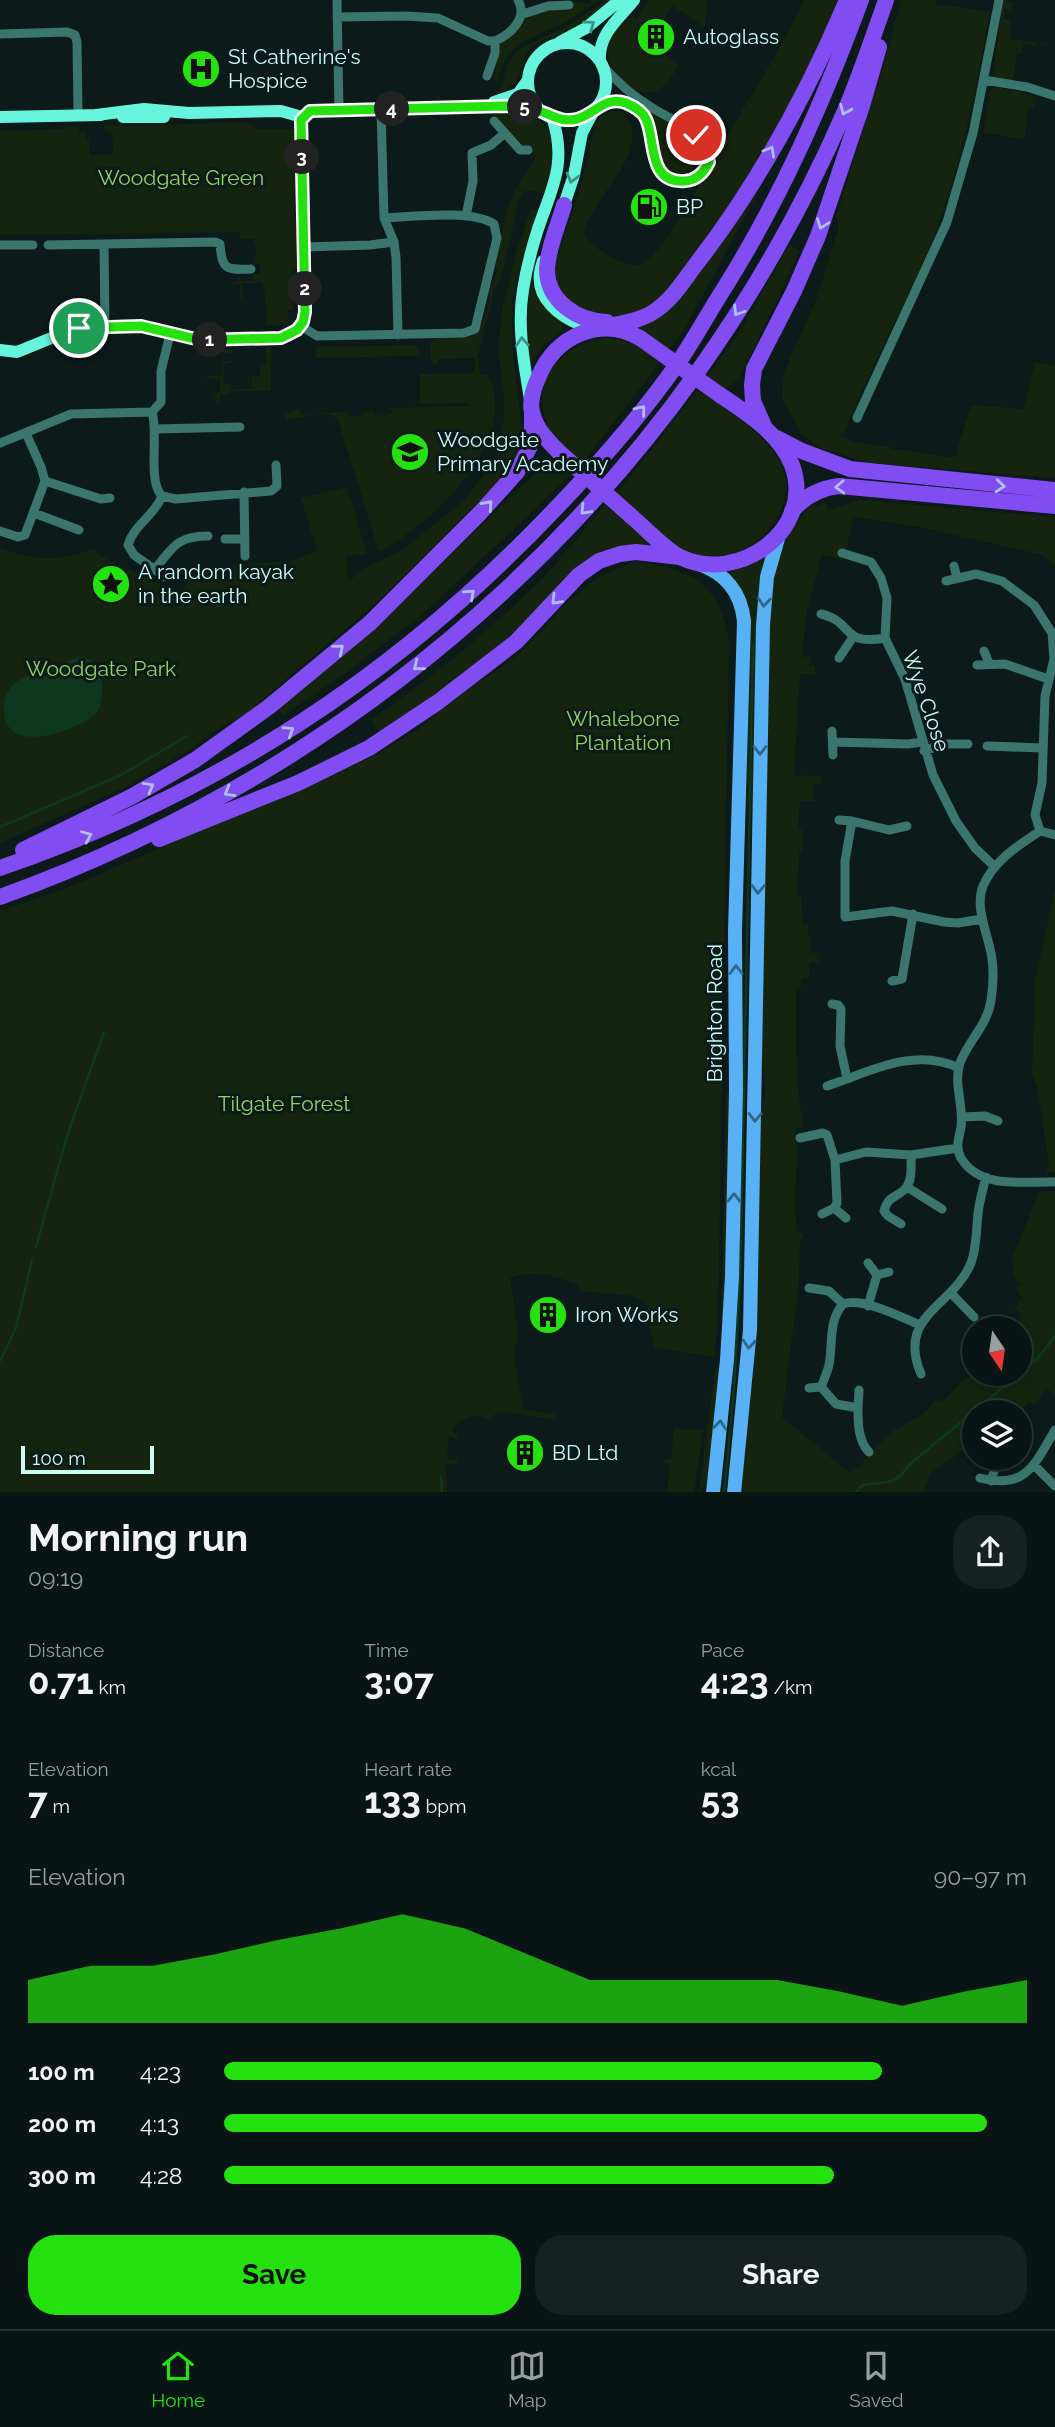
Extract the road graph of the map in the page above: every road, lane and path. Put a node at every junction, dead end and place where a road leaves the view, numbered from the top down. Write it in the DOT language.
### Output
graph roads {
  1 [pos="337,0"];
  2 [pos="518,0"];
  3 [pos="620,0"];
  4 [pos="634,0"];
  5 [pos="847,0"];
  6 [pos="861,0"];
  7 [pos="886,0"];
  8 [pos="999,0"];
  9 [pos="569,5"];
  10 [pos="523,14"];
  11 [pos="337,17"];
  12 [pos="0,33"];
  13 [pos="495,41"];
  14 [pos="556,44"];
  15 [pos="601,63"];
  16 [pos="487,76"];
  17 [pos="528,80"];
  18 [pos="984,80"];
  19 [pos="1055,96"];
  20 [pos="477,106"];
  21 [pos="596,109"];
  22 [pos="338,110"];
  23 [pos="382,110"];
  24 [pos="78,114"];
  25 [pos="547,115"];
  26 [pos="0,117"];
  27 [pos="302,117"];
  28 [pos="494,121"];
  29 [pos="505,133"];
  30 [pos="528,150"];
  31 [pos="564,205"];
  32 [pos="466,216"];
  33 [pos="384,218"];
  34 [pos="394,242"];
  35 [pos="104,244"];
  36 [pos="0,245"];
  37 [pos="33,245"];
  38 [pos="48,245"];
  39 [pos="304,247"];
  40 [pos="251,269"];
  41 [pos="633,320"];
  42 [pos="300,326"];
  43 [pos="105,327"];
  44 [pos="596,329"];
  45 [pos="170,334"];
  46 [pos="398,335"];
  47 [pos="0,350"];
  48 [pos="532,411"];
  49 [pos="152,412"];
  50 [pos="857,418"];
  51 [pos="240,426"];
  52 [pos="156,429"];
  53 [pos="767,430"];
  54 [pos="26,433"];
  55 [pos="0,443"];
  56 [pos="276,465"];
  57 [pos="45,481"];
  58 [pos="1055,490"];
  59 [pos="244,492"];
  60 [pos="162,496"];
  61 [pos="110,498"];
  62 [pos="1055,506"];
  63 [pos="792,511"];
  64 [pos="34,513"];
  65 [pos="79,530"];
  66 [pos="0,531"];
  67 [pos="779,535"];
  68 [pos="208,536"];
  69 [pos="245,539"];
  70 [pos="225,540"];
  71 [pos="842,553"];
  72 [pos="245,556"];
  73 [pos="685,559"];
  74 [pos="954,566"];
  75 [pos="155,569"];
  76 [pos="165,577"];
  77 [pos="957,578"];
  78 [pos="946,582"];
  79 [pos="821,614"];
  80 [pos="853,637"];
  81 [pos="885,638"];
  82 [pos="984,651"];
  83 [pos="839,658"];
  84 [pos="989,663"];
  85 [pos="978,666"];
  86 [pos="1048,679"];
  87 [pos="832,731"];
  88 [pos="833,741"];
  89 [pos="968,744"];
  90 [pos="923,746"];
  91 [pos="987,746"];
  92 [pos="1042,748"];
  93 [pos="833,755"];
  94 [pos="839,820"];
  95 [pos="852,821"];
  96 [pos="907,826"];
  97 [pos="1040,831"];
  98 [pos="1055,835"];
  99 [pos="0,861"];
  100 [pos="994,866"];
  101 [pos="0,868"];
  102 [pos="6,895"];
  103 [pos="913,914"];
  104 [pos="982,919"];
  105 [pos="892,981"];
  106 [pos="832,1004"];
  107 [pos="958,1068"];
  108 [pos="847,1079"];
  109 [pos="827,1086"];
  110 [pos="962,1117"];
  111 [pos="998,1121"];
  112 [pos="800,1138"];
  113 [pos="958,1148"];
  114 [pos="911,1155"];
  115 [pos="835,1160"];
  116 [pos="986,1177"];
  117 [pos="1055,1182"];
  118 [pos="907,1187"];
  119 [pos="834,1208"];
  120 [pos="942,1209"];
  121 [pos="822,1213"];
  122 [pos="846,1218"];
  123 [pos="901,1224"];
  124 [pos="868,1263"];
  125 [pos="889,1272"];
  126 [pos="877,1275"];
  127 [pos="809,1288"];
  128 [pos="951,1293"];
  129 [pos="843,1304"];
  130 [pos="868,1306"];
  131 [pos="973,1316"];
  132 [pos="920,1325"];
  133 [pos="921,1374"];
  134 [pos="821,1387"];
  135 [pos="809,1388"];
  136 [pos="859,1390"];
  137 [pos="858,1408"];
  138 [pos="1055,1430"];
  139 [pos="869,1452"];
  140 [pos="1034,1465"];
  141 [pos="994,1470"];
  142 [pos="981,1478"];
  143 [pos="991,1481"];
  144 [pos="1055,1486"];
  145 [pos="713,1492"];
  146 [pos="734,1492"];
  1 -- 11 [label="street"];
  2 -- 10 [label="street"];
  14 -- 3 [label="street, one-way"];
  4 -- 15 [label="street"];
  41 -- 5 [label="highway, one-way"];
  101 -- 6 [label="highway, one-way"];
  7 -- 53 [label="highway, one-way"];
  7 -- 102 [label="highway, one-way"];
  8 -- 18 [label="street"];
  9 -- 10 [label="street"];
  10 -- 13 [label="street"];
  11 -- 13 [label="street"];
  11 -- 22 [label="street"];
  12 -- 24 [label="street"];
  13 -- 16 [label="street"];
  14 -- 15 [label="street"];
  14 -- 17 [label="street"];
  15 -- 21 [label="street"];
  15 -- 21 [label="street"];
  17 -- 20 [label="street"];
  17 -- 25 [label="street"];
  18 -- 19 [label="street"];
  18 -- 50 [label="street"];
  20 -- 23 [label="street"];
  20 -- 25 [label="street"];
  21 -- 25 [label="street"];
  21 -- 31 [label="street, one-way"];
  22 -- 23 [label="street"];
  22 -- 27 [label="street"];
  23 -- 33 [label="street"];
  24 -- 26 [label="street"];
  24 -- 27 [label="street"];
  48 -- 25 [label="street, one-way"];
  27 -- 39 [label="street"];
  28 -- 29 [label="street"];
  29 -- 30 [label="street"];
  29 -- 32 [label="street"];
  31 -- 41 [label="highway"];
  31 -- 44 [label="street"];
  32 -- 33 [label="street"];
  32 -- 46 [label="street"];
  33 -- 34 [label="street"];
  34 -- 39 [label="street"];
  34 -- 46 [label="street"];
  35 -- 38 [label="street"];
  35 -- 40 [label="street"];
  35 -- 43 [label="street"];
  36 -- 37 [label="street"];
  39 -- 42 [label="street"];
  41 -- 44 [label="highway"];
  42 -- 45 [label="street"];
  42 -- 46 [label="street"];
  43 -- 45 [label="street"];
  43 -- 47 [label="street"];
  44 -- 48 [label="highway"];
  44 -- 53 [label="highway, bridge"];
  45 -- 49 [label="street"];
  48 -- 73 [label="highway, bridge"];
  99 -- 48 [label="highway, one-way"];
  49 -- 52 [label="street"];
  49 -- 54 [label="street"];
  51 -- 52 [label="street"];
  52 -- 60 [label="street"];
  53 -- 58 [label="highway, one-way"];
  53 -- 63 [label="highway"];
  54 -- 55 [label="street"];
  54 -- 57 [label="street"];
  56 -- 59 [label="street"];
  57 -- 61 [label="street"];
  57 -- 64 [label="street"];
  59 -- 60 [label="street"];
  59 -- 69 [label="street"];
  60 -- 75 [label="street"];
  62 -- 63 [label="highway, one-way"];
  63 -- 67 [label="highway"];
  64 -- 65 [label="street"];
  64 -- 66 [label="street"];
  67 -- 73 [label="highway"];
  67 -- 146 [label="main road, Brighton Road, one-way"];
  68 -- 75 [label="street"];
  69 -- 70 [label="street"];
  69 -- 72 [label="street"];
  71 -- 81 [label="street, Wye Close"];
  73 -- 102 [label="highway, one-way"];
  145 -- 73 [label="main road, Brighton Road, one-way"];
  74 -- 77 [label="street"];
  75 -- 76 [label="street"];
  77 -- 78 [label="street"];
  77 -- 86 [label="street"];
  79 -- 80 [label="street"];
  80 -- 81 [label="street"];
  80 -- 83 [label="street"];
  81 -- 90 [label="street, Wye Close"];
  82 -- 84 [label="street"];
  84 -- 85 [label="street"];
  84 -- 86 [label="street"];
  86 -- 92 [label="street"];
  87 -- 88 [label="street"];
  88 -- 90 [label="street"];
  88 -- 93 [label="street"];
  89 -- 90 [label="street"];
  90 -- 100 [label="street, Wye Close"];
  91 -- 92 [label="street"];
  92 -- 97 [label="street"];
  94 -- 95 [label="street"];
  95 -- 96 [label="street"];
  95 -- 103 [label="street"];
  97 -- 98 [label="street"];
  97 -- 100 [label="street"];
  100 -- 104 [label="street"];
  103 -- 104 [label="street"];
  103 -- 105 [label="street"];
  104 -- 107 [label="street"];
  106 -- 108 [label="street"];
  107 -- 108 [label="street"];
  107 -- 110 [label="street"];
  108 -- 109 [label="street"];
  110 -- 111 [label="street"];
  110 -- 113 [label="street"];
  112 -- 115 [label="street"];
  113 -- 114 [label="street"];
  113 -- 116 [label="street"];
  114 -- 115 [label="street"];
  114 -- 118 [label="street"];
  115 -- 119 [label="street"];
  116 -- 117 [label="street"];
  116 -- 128 [label="street"];
  118 -- 120 [label="street"];
  118 -- 123 [label="street"];
  119 -- 121 [label="street"];
  119 -- 122 [label="street"];
  124 -- 126 [label="street"];
  125 -- 126 [label="street"];
  126 -- 130 [label="street"];
  127 -- 129 [label="street"];
  128 -- 131 [label="street"];
  128 -- 132 [label="street"];
  129 -- 130 [label="street"];
  129 -- 134 [label="street"];
  130 -- 132 [label="street"];
  132 -- 133 [label="street"];
  134 -- 135 [label="street"];
  134 -- 137 [label="street"];
  136 -- 137 [label="street"];
  137 -- 139 [label="street"];
  138 -- 140 [label="street"];
  140 -- 143 [label="street"];
  140 -- 144 [label="street"];
  141 -- 143 [label="street"];
  142 -- 143 [label="street"];
}
